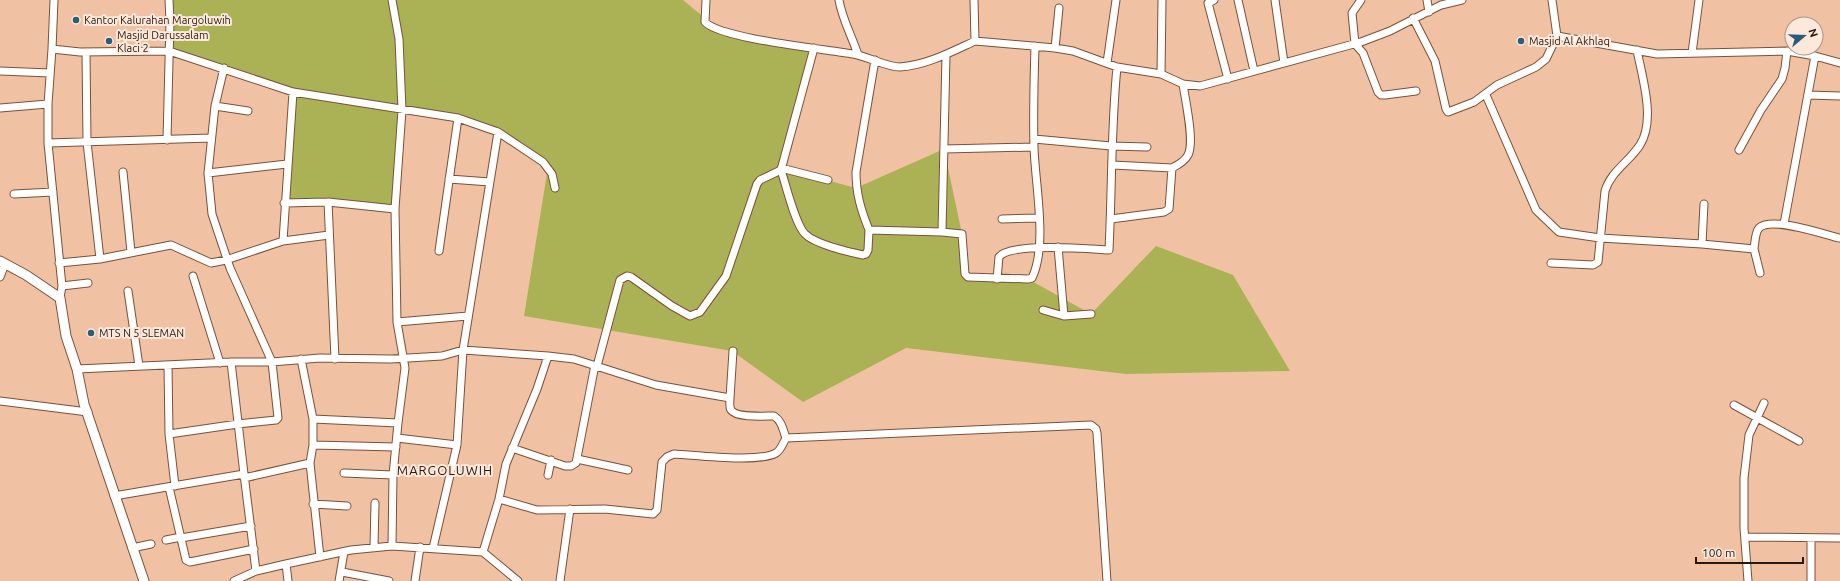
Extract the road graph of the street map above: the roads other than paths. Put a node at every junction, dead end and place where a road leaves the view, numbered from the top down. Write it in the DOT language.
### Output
graph roads {
  1 [pos="54,0"];
  2 [pos="169,0"];
  3 [pos="392,0"];
  4 [pos="706,0"];
  5 [pos="839,0"];
  6 [pos="974,0"];
  7 [pos="1116,0"];
  8 [pos="1162,0"];
  9 [pos="1214,0"];
  10 [pos="1238,0"];
  11 [pos="1275,0"];
  12 [pos="1361,0"];
  13 [pos="1427,0"];
  14 [pos="1462,0"];
  15 [pos="1552,0"];
  16 [pos="1699,0"];
  17 [pos="1059,8"];
  18 [pos="1429,12"];
  19 [pos="1413,18"];
  20 [pos="1556,36"];
  21 [pos="974,41"];
  22 [pos="1355,44"];
  23 [pos="1035,46"];
  24 [pos="814,48"];
  25 [pos="1055,48"];
  26 [pos="52,49"];
  27 [pos="1637,50"];
  28 [pos="169,51"];
  29 [pos="1784,51"];
  30 [pos="86,52"];
  31 [pos="1692,53"];
  32 [pos="858,55"];
  33 [pos="946,55"];
  34 [pos="1787,56"];
  35 [pos="1815,56"];
  36 [pos="875,60"];
  37 [pos="1284,63"];
  38 [pos="1840,63"];
  39 [pos="1108,64"];
  40 [pos="1117,67"];
  41 [pos="224,68"];
  42 [pos="0,71"];
  43 [pos="1254,71"];
  44 [pos="50,73"];
  45 [pos="1161,74"];
  46 [pos="1228,79"];
  47 [pos="1182,84"];
  48 [pos="1416,91"];
  49 [pos="293,92"];
  50 [pos="1486,95"];
  51 [pos="1808,95"];
  52 [pos="1840,96"];
  53 [pos="48,104"];
  54 [pos="215,106"];
  55 [pos="0,108"];
  56 [pos="402,110"];
  57 [pos="248,111"];
  58 [pos="458,118"];
  59 [pos="498,132"];
  60 [pos="211,138"];
  61 [pos="166,140"];
  62 [pos="87,142"];
  63 [pos="48,143"];
  64 [pos="1034,143"];
  65 [pos="1111,146"];
  66 [pos="1147,147"];
  67 [pos="944,149"];
  68 [pos="1739,150"];
  69 [pos="288,164"];
  70 [pos="1112,166"];
  71 [pos="1172,168"];
  72 [pos="781,169"];
  73 [pos="123,172"];
  74 [pos="208,173"];
  75 [pos="449,179"];
  76 [pos="828,180"];
  77 [pos="490,182"];
  78 [pos="555,188"];
  79 [pos="53,192"];
  80 [pos="14,194"];
  81 [pos="328,202"];
  82 [pos="284,203"];
  83 [pos="1704,204"];
  84 [pos="395,209"];
  85 [pos="1039,218"];
  86 [pos="1111,218"];
  87 [pos="1002,219"];
  88 [pos="1784,224"];
  89 [pos="1840,229"];
  90 [pos="869,230"];
  91 [pos="942,232"];
  92 [pos="329,235"];
  93 [pos="1600,238"];
  94 [pos="1839,238"];
  95 [pos="283,242"];
  96 [pos="1702,244"];
  97 [pos="1058,247"];
  98 [pos="1039,248"];
  99 [pos="1754,249"];
  100 [pos="439,251"];
  101 [pos="130,252"];
  102 [pos="100,259"];
  103 [pos="226,260"];
  104 [pos="3,263"];
  105 [pos="60,263"];
  106 [pos="1551,263"];
  107 [pos="1760,273"];
  108 [pos="192,276"];
  109 [pos="0,277"];
  110 [pos="998,279"];
  111 [pos="88,283"];
  112 [pos="62,286"];
  113 [pos="128,291"];
  114 [pos="60,298"];
  115 [pos="1043,310"];
  116 [pos="1091,314"];
  117 [pos="468,316"];
  118 [pos="1064,316"];
  119 [pos="397,322"];
  120 [pos="463,350"];
  121 [pos="732,351"];
  122 [pos="548,356"];
  123 [pos="403,358"];
  124 [pos="301,359"];
  125 [pos="335,359"];
  126 [pos="232,362"];
  127 [pos="272,362"];
  128 [pos="220,363"];
  129 [pos="168,365"];
  130 [pos="139,366"];
  131 [pos="596,366"];
  132 [pos="76,369"];
  133 [pos="730,398"];
  134 [pos="0,401"];
  135 [pos="1764,403"];
  136 [pos="1734,405"];
  137 [pos="88,412"];
  138 [pos="1757,418"];
  139 [pos="313,419"];
  140 [pos="398,423"];
  141 [pos="238,424"];
  142 [pos="169,434"];
  143 [pos="397,438"];
  144 [pos="786,438"];
  145 [pos="1799,441"];
  146 [pos="313,445"];
  147 [pos="457,445"];
  148 [pos="396,447"];
  149 [pos="512,448"];
  150 [pos="577,459"];
  151 [pos="550,460"];
  152 [pos="310,463"];
  153 [pos="628,470"];
  154 [pos="344,473"];
  155 [pos="394,475"];
  156 [pos="548,475"];
  157 [pos="244,476"];
  158 [pos="172,486"];
  159 [pos="114,496"];
  160 [pos="499,500"];
  161 [pos="375,503"];
  162 [pos="313,504"];
  163 [pos="346,506"];
  164 [pos="570,509"];
  165 [pos="252,526"];
  166 [pos="1745,537"];
  167 [pos="181,538"];
  168 [pos="1840,538"];
  169 [pos="1812,539"];
  170 [pos="166,540"];
  171 [pos="151,544"];
  172 [pos="392,546"];
  173 [pos="374,547"];
  174 [pos="420,547"];
  175 [pos="132,548"];
  176 [pos="434,548"];
  177 [pos="254,549"];
  178 [pos="344,552"];
  179 [pos="483,552"];
  180 [pos="320,557"];
  181 [pos="286,564"];
  182 [pos="256,571"];
  183 [pos="342,572"];
  184 [pos="144,581"];
  185 [pos="234,581"];
  186 [pos="288,581"];
  187 [pos="339,581"];
  188 [pos="389,581"];
  189 [pos="416,581"];
  190 [pos="518,581"];
  191 [pos="560,581"];
  192 [pos="1107,581"];
  193 [pos="1748,581"];
  194 [pos="1811,581"];
  1 -- 26 [label="street"];
  2 -- 28 [label="street"];
  3 -- 56 [label="street"];
  4 -- 24 [label="street"];
  5 -- 32 [label="street"];
  6 -- 21 [label="street"];
  7 -- 39 [label="street"];
  8 -- 45 [label="street"];
  9 -- 46 [label="street"];
  10 -- 43 [label="street"];
  11 -- 37 [label="street"];
  12 -- 22 [label="street"];
  13 -- 18 [label="street"];
  14 -- 18 [label="street"];
  15 -- 20 [label="street"];
  16 -- 31 [label="street"];
  17 -- 25 [label="street"];
  18 -- 19 [label="street"];
  19 -- 22 [label="street"];
  19 -- 50 [label="street"];
  20 -- 27 [label="street"];
  20 -- 50 [label="street"];
  21 -- 23 [label="street"];
  21 -- 33 [label="street"];
  22 -- 37 [label="street"];
  22 -- 48 [label="street"];
  23 -- 25 [label="street"];
  23 -- 64 [label="street"];
  24 -- 32 [label="street"];
  24 -- 72 [label="street"];
  25 -- 39 [label="street"];
  26 -- 30 [label="street"];
  26 -- 44 [label="street"];
  27 -- 31 [label="street"];
  27 -- 93 [label="street"];
  28 -- 30 [label="street"];
  28 -- 41 [label="street"];
  28 -- 61 [label="street"];
  29 -- 31 [label="street"];
  30 -- 62 [label="street"];
  32 -- 36 [label="street"];
  33 -- 36 [label="street"];
  33 -- 67 [label="street"];
  34 -- 68 [label="street"];
  35 -- 38 [label="street"];
  35 -- 51 [label="street"];
  36 -- 90 [label="street"];
  37 -- 43 [label="street"];
  39 -- 40 [label="street"];
  40 -- 45 [label="street"];
  40 -- 65 [label="street"];
  41 -- 49 [label="street"];
  41 -- 54 [label="street"];
  42 -- 44 [label="street"];
  43 -- 46 [label="street"];
  44 -- 53 [label="street"];
  45 -- 47 [label="street"];
  46 -- 47 [label="street"];
  47 -- 71 [label="street"];
  49 -- 56 [label="street"];
  49 -- 69 [label="street"];
  50 -- 93 [label="street"];
  51 -- 52 [label="street"];
  51 -- 88 [label="street"];
  53 -- 55 [label="street"];
  53 -- 63 [label="street"];
  54 -- 57 [label="street"];
  54 -- 60 [label="street"];
  56 -- 58 [label="street"];
  56 -- 84 [label="street"];
  58 -- 59 [label="street"];
  58 -- 75 [label="street"];
  59 -- 77 [label="street"];
  59 -- 78 [label="street"];
  60 -- 61 [label="street"];
  60 -- 74 [label="street"];
  61 -- 62 [label="street"];
  62 -- 63 [label="street"];
  62 -- 102 [label="street"];
  63 -- 79 [label="street"];
  64 -- 65 [label="street"];
  64 -- 67 [label="street"];
  64 -- 85 [label="street"];
  65 -- 66 [label="street"];
  65 -- 70 [label="street"];
  67 -- 91 [label="street"];
  69 -- 74 [label="street"];
  69 -- 82 [label="street"];
  70 -- 71 [label="street"];
  70 -- 86 [label="street"];
  71 -- 86 [label="street"];
  72 -- 76 [label="street"];
  72 -- 90 [label="street"];
  72 -- 131 [label="street"];
  73 -- 101 [label="street"];
  74 -- 103 [label="street"];
  75 -- 77 [label="street"];
  75 -- 100 [label="street"];
  77 -- 117 [label="street"];
  79 -- 80 [label="street"];
  79 -- 105 [label="street"];
  81 -- 82 [label="street"];
  81 -- 84 [label="street"];
  81 -- 92 [label="street"];
  82 -- 95 [label="street"];
  83 -- 96 [label="street"];
  84 -- 119 [label="street"];
  85 -- 87 [label="street"];
  85 -- 98 [label="street"];
  86 -- 97 [label="street"];
  88 -- 94 [label="street"];
  88 -- 99 [label="street"];
  89 -- 94 [label="street"];
  90 -- 91 [label="street"];
  91 -- 110 [label="street"];
  92 -- 95 [label="street"];
  92 -- 125 [label="street"];
  93 -- 96 [label="street"];
  93 -- 106 [label="street"];
  95 -- 103 [label="street"];
  96 -- 99 [label="street"];
  97 -- 98 [label="street"];
  97 -- 118 [label="street"];
  98 -- 110 [label="street"];
  98 -- 110 [label="street"];
  99 -- 107 [label="street"];
  101 -- 102 [label="street"];
  101 -- 103 [label="street"];
  102 -- 105 [label="street"];
  103 -- 127 [label="street"];
  104 -- 109 [label="street"];
  104 -- 114 [label="street"];
  105 -- 112 [label="street"];
  108 -- 128 [label="street"];
  111 -- 112 [label="street"];
  112 -- 114 [label="street"];
  113 -- 130 [label="street"];
  114 -- 132 [label="street"];
  115 -- 118 [label="street"];
  116 -- 118 [label="street"];
  117 -- 119 [label="street"];
  117 -- 120 [label="street"];
  119 -- 123 [label="street"];
  120 -- 122 [label="street"];
  120 -- 123 [label="street"];
  120 -- 147 [label="street"];
  121 -- 133 [label="street"];
  122 -- 131 [label="street"];
  122 -- 149 [label="street"];
  123 -- 125 [label="street"];
  123 -- 140 [label="street"];
  124 -- 125 [label="street"];
  124 -- 127 [label="street"];
  124 -- 139 [label="street"];
  126 -- 127 [label="street"];
  126 -- 128 [label="street"];
  126 -- 141 [label="street"];
  127 -- 141 [label="street"];
  128 -- 129 [label="street"];
  129 -- 130 [label="street"];
  129 -- 142 [label="street"];
  130 -- 132 [label="street"];
  131 -- 133 [label="street"];
  131 -- 150 [label="street"];
  132 -- 137 [label="street"];
  133 -- 144 [label="street"];
  134 -- 137 [label="street"];
  135 -- 138 [label="street"];
  136 -- 138 [label="street"];
  137 -- 159 [label="street"];
  138 -- 145 [label="street"];
  138 -- 166 [label="street"];
  139 -- 140 [label="street"];
  139 -- 146 [label="street"];
  140 -- 143 [label="street"];
  141 -- 142 [label="street"];
  141 -- 157 [label="street"];
  142 -- 158 [label="street"];
  143 -- 147 [label="street"];
  143 -- 148 [label="street"];
  144 -- 164 [label="street"];
  144 -- 192 [label="street"];
  146 -- 148 [label="street"];
  146 -- 152 [label="street"];
  147 -- 176 [label="street"];
  148 -- 155 [label="street"];
  149 -- 151 [label="street"];
  149 -- 160 [label="street"];
  150 -- 151 [label="street"];
  150 -- 153 [label="street"];
  151 -- 156 [label="street"];
  152 -- 157 [label="street"];
  152 -- 162 [label="street"];
  154 -- 155 [label="street"];
  155 -- 172 [label="street"];
  157 -- 158 [label="street"];
  157 -- 165 [label="street"];
  158 -- 159 [label="street"];
  158 -- 167 [label="street"];
  159 -- 175 [label="street"];
  160 -- 164 [label="street"];
  160 -- 179 [label="street"];
  161 -- 173 [label="street"];
  162 -- 163 [label="street"];
  162 -- 180 [label="street"];
  164 -- 191 [label="street"];
  165 -- 167 [label="street"];
  165 -- 177 [label="street"];
  166 -- 169 [label="street"];
  166 -- 193 [label="street"];
  167 -- 170 [label="street"];
  167 -- 177 [label="street"];
  168 -- 169 [label="street"];
  169 -- 194 [label="street"];
  171 -- 175 [label="street"];
  172 -- 173 [label="street"];
  172 -- 174 [label="street"];
  173 -- 178 [label="street"];
  174 -- 176 [label="street"];
  174 -- 189 [label="street"];
  175 -- 184 [label="street"];
  176 -- 179 [label="street"];
  177 -- 182 [label="street"];
  178 -- 180 [label="street"];
  178 -- 183 [label="street"];
  179 -- 190 [label="street"];
  180 -- 181 [label="street"];
  181 -- 182 [label="street"];
  181 -- 186 [label="street"];
  182 -- 185 [label="street"];
  183 -- 187 [label="street"];
  183 -- 188 [label="street"];
}
